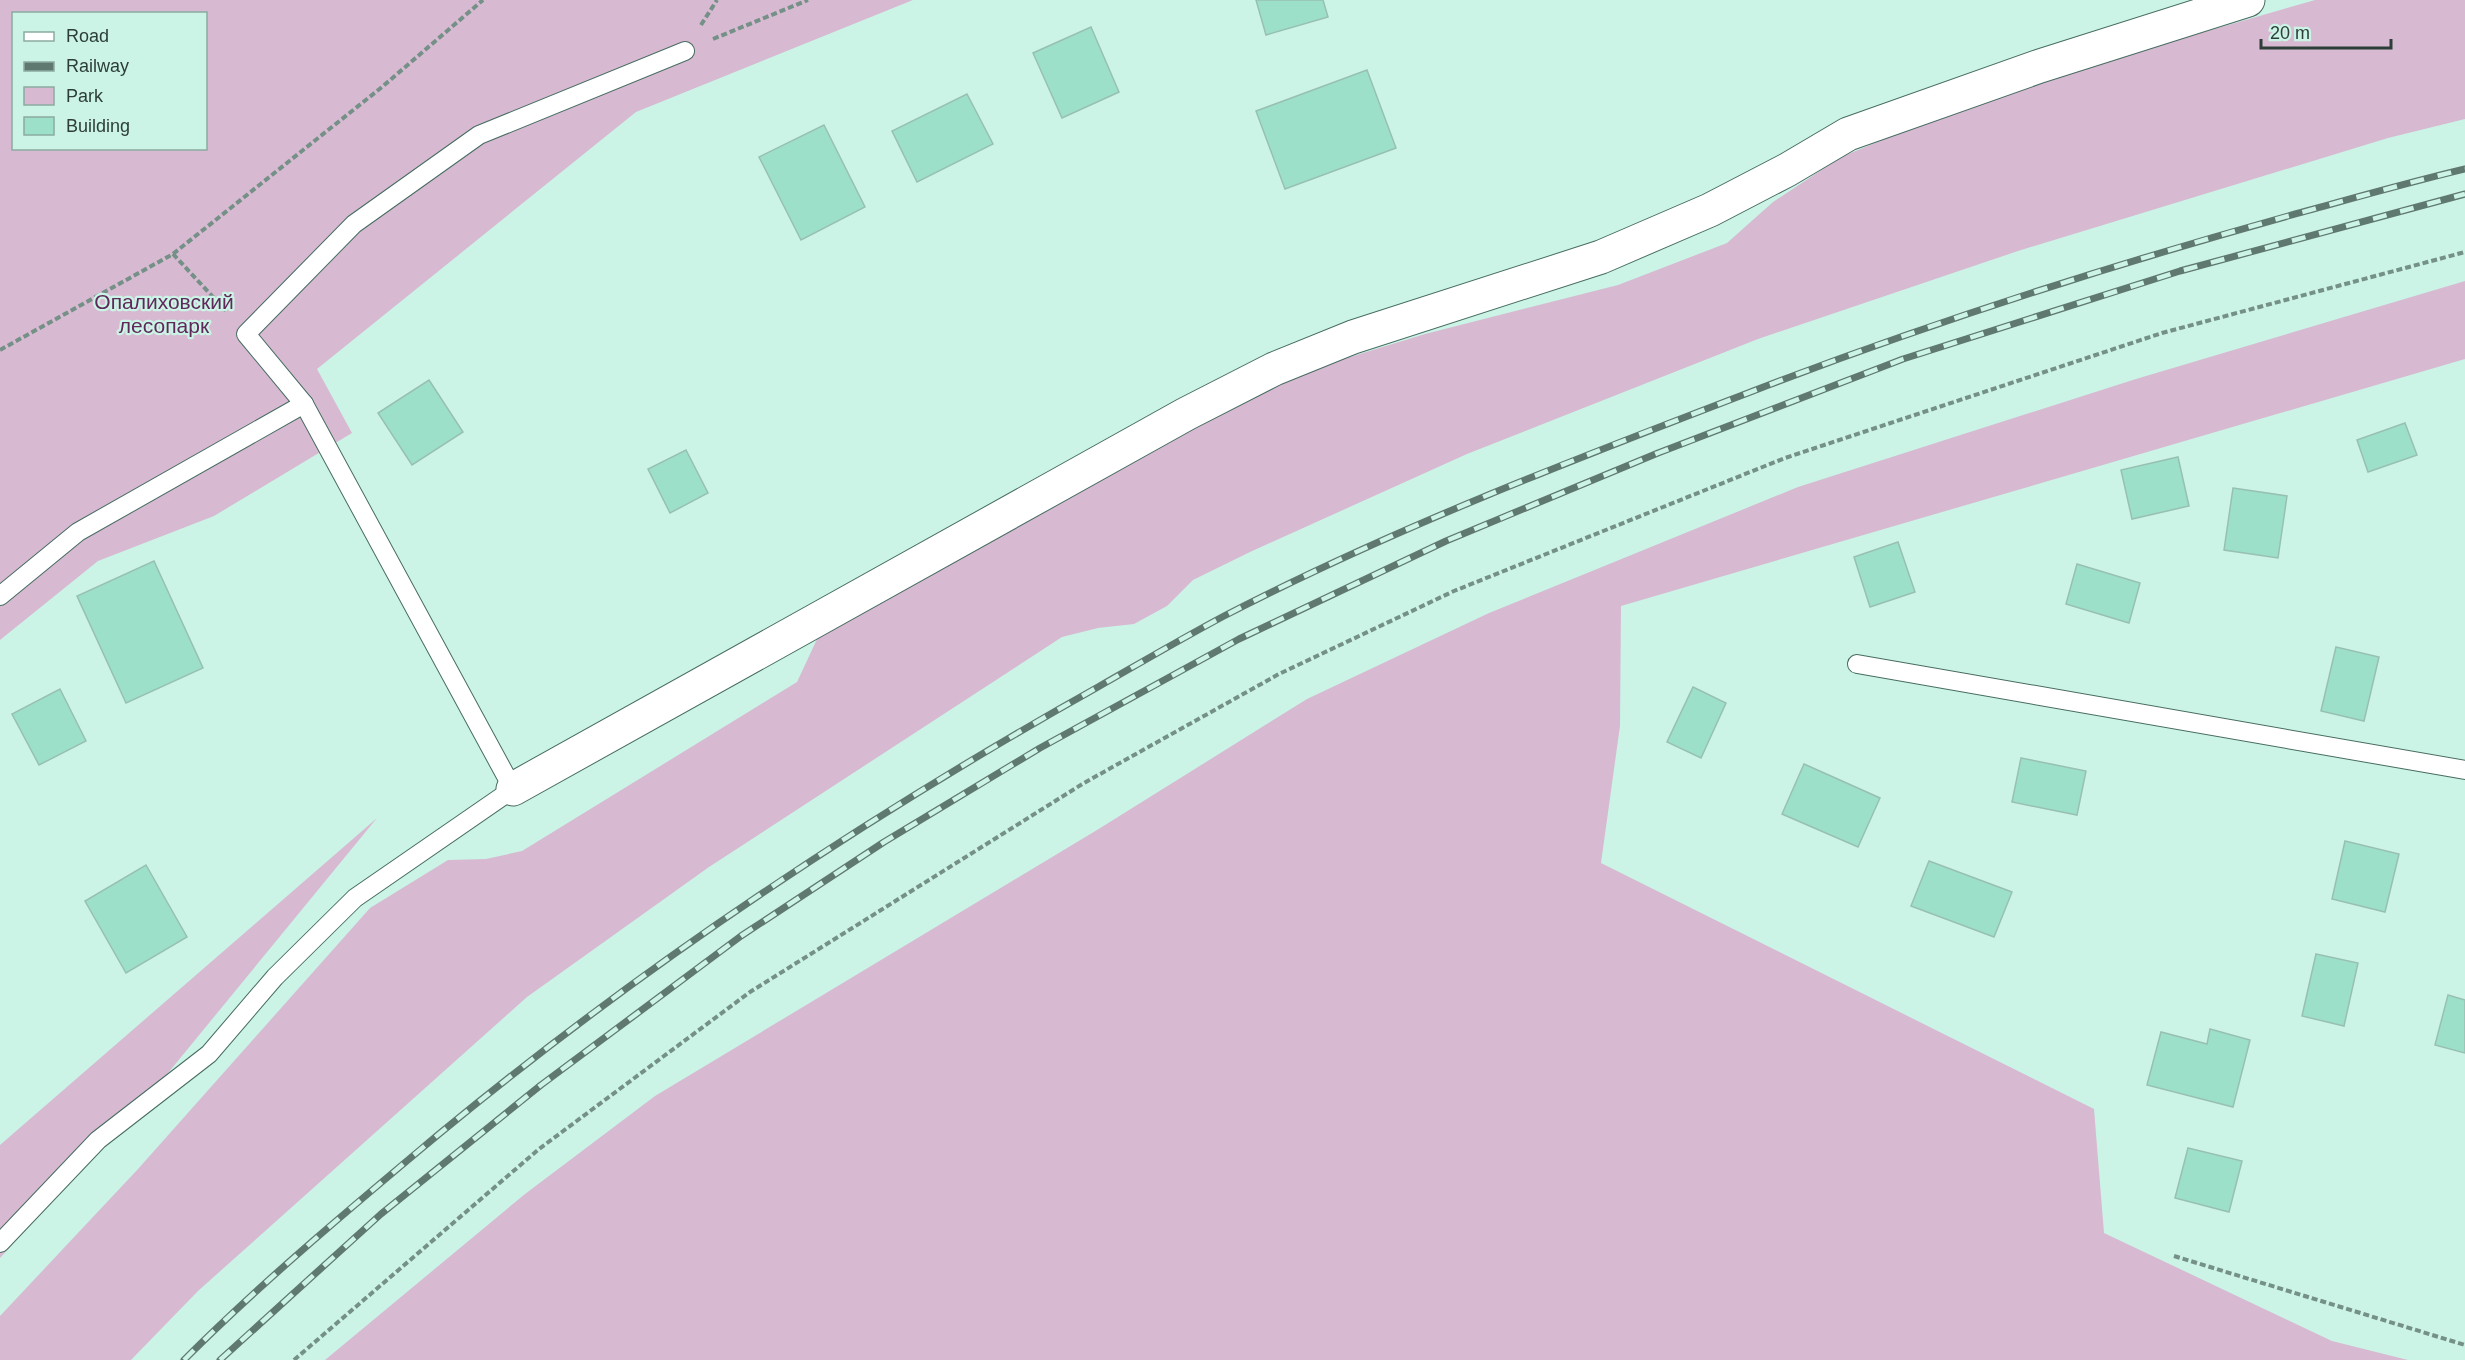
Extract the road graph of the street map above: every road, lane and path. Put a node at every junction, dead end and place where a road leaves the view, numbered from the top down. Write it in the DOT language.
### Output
graph roads {
  1 [pos="483,0"];
  2 [pos="808,0"];
  3 [pos="2248,0"];
  4 [pos="685,51"];
  5 [pos="2465,252"];
  6 [pos="173,254"];
  7 [pos="246,334"];
  8 [pos="0,350"];
  9 [pos="304,404"];
  10 [pos="0,596"];
  11 [pos="1857,664"];
  12 [pos="2465,770"];
  13 [pos="513,789"];
  14 [pos="0,1243"];
  15 [pos="2174,1256"];
  16 [pos="2465,1345"];
  17 [pos="294,1360"];
  1 -- 6 [label="path"];
  2 -- 4 [label="path"];
  3 -- 13 [label="street"];
  4 -- 7 [label="lane"];
  5 -- 17 [label="path"];
  6 -- 7 [label="path"];
  6 -- 8 [label="path"];
  7 -- 9 [label="lane"];
  9 -- 10 [label="lane"];
  9 -- 13 [label="lane"];
  11 -- 12 [label="lane"];
  13 -- 14 [label="lane"];
  15 -- 16 [label="path"];
}
